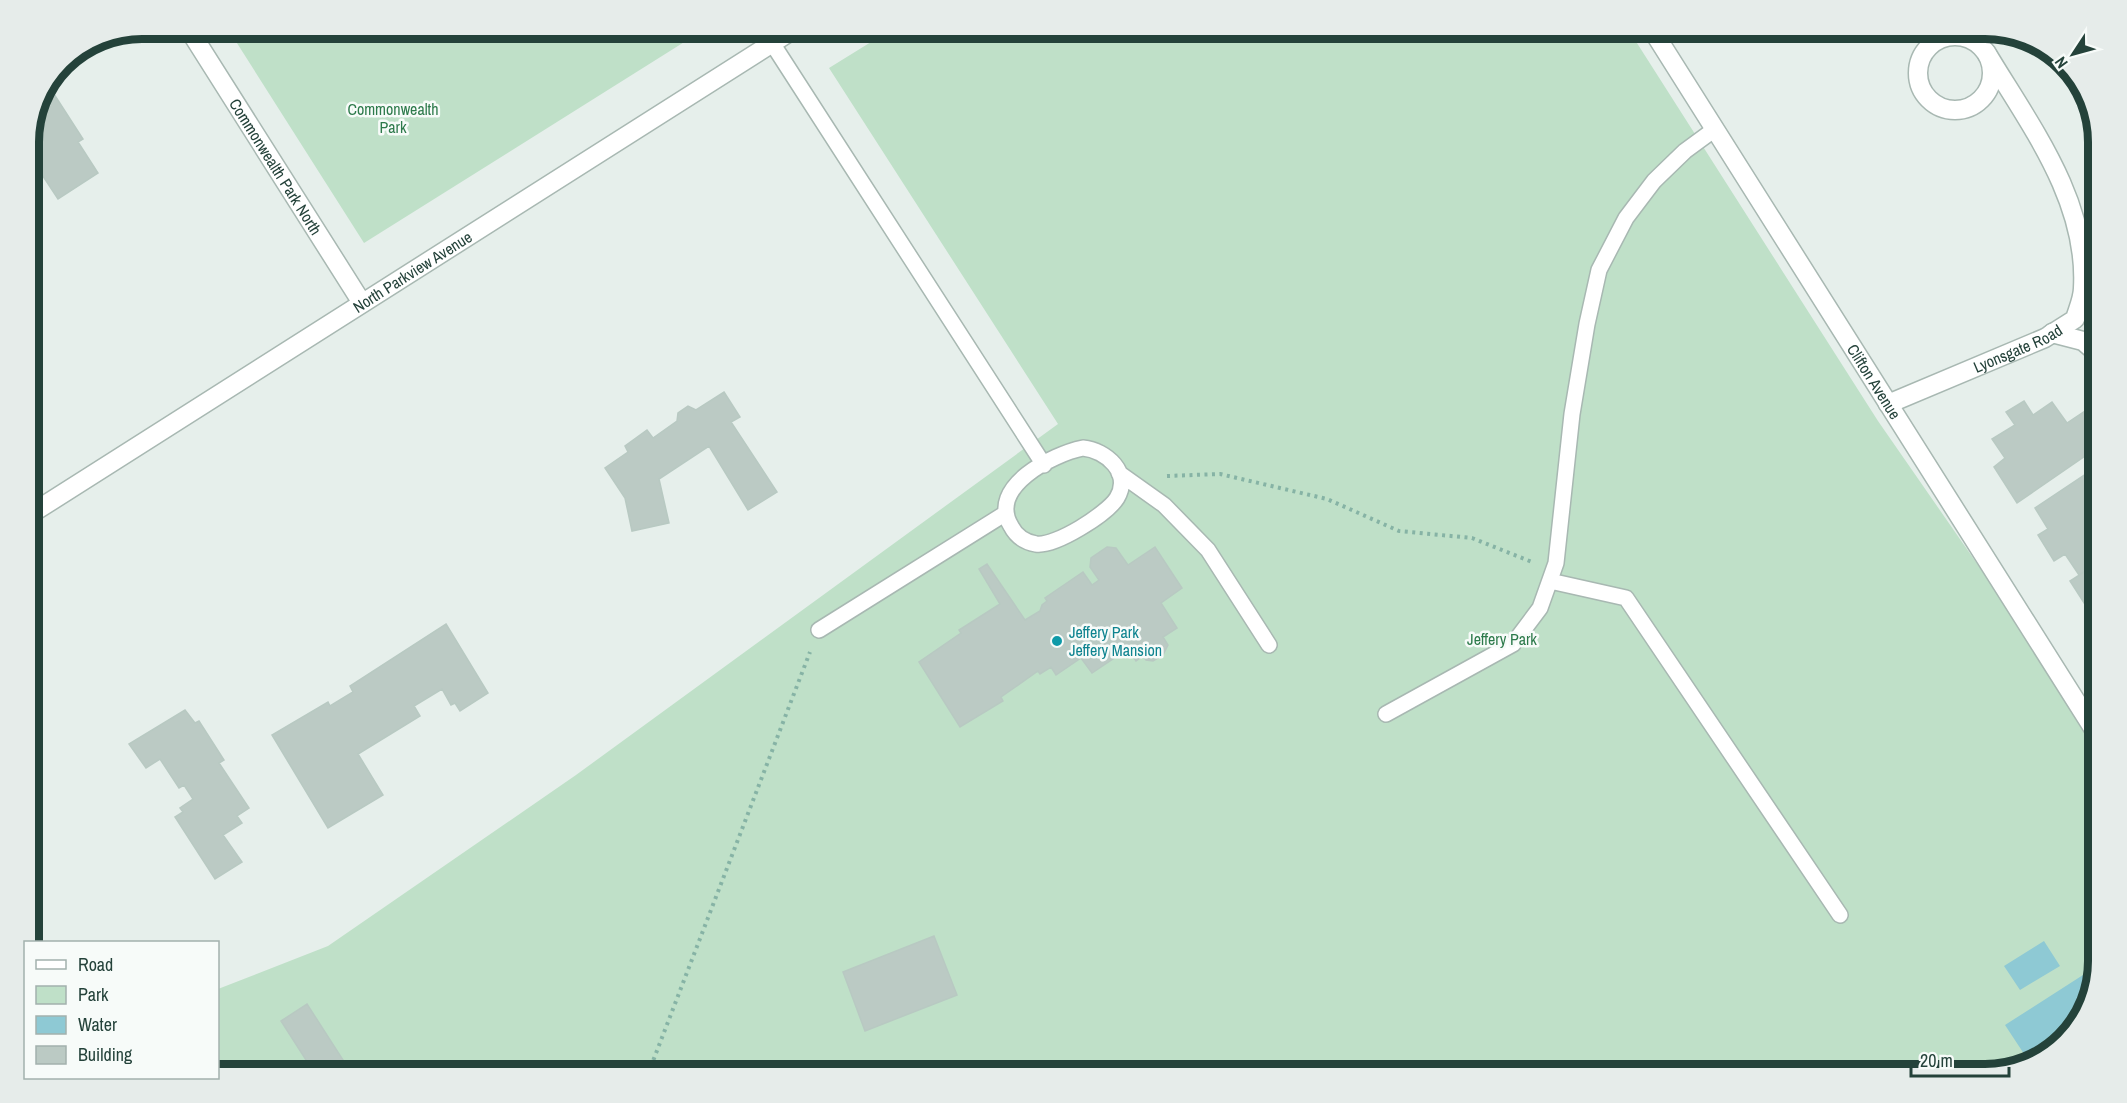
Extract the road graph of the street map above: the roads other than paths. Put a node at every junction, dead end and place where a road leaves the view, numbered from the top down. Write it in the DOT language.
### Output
graph roads {
  1 [pos="195,39"];
  2 [pos="778,39"];
  3 [pos="1658,39"];
  4 [pos="1945,39"];
  5 [pos="1968,39"];
  6 [pos="772,43"];
  7 [pos="1986,52"];
  8 [pos="1715,129"];
  9 [pos="362,303"];
  10 [pos="2052,333"];
  11 [pos="2088,345"];
  12 [pos="1888,404"];
  13 [pos="1044,465"];
  14 [pos="1119,473"];
  15 [pos="39,509"];
  16 [pos="1006,513"];
  17 [pos="1550,581"];
  18 [pos="819,630"];
  19 [pos="1269,645"];
  20 [pos="1386,714"];
  21 [pos="2088,720"];
  22 [pos="1840,915"];
  1 -- 9 [label="street, Commonwealth Park North"];
  2 -- 6 [label="street, North Parkview Avenue"];
  3 -- 8 [label="street, Clifton Avenue"];
  4 -- 7 [label="street"];
  5 -- 7 [label="street"];
  6 -- 9 [label="street, North Parkview Avenue"];
  6 -- 13 [label="lane"];
  7 -- 10 [label="street, Lyonsgate Road"];
  8 -- 12 [label="street, Clifton Avenue"];
  8 -- 17 [label="lane"];
  9 -- 15 [label="street, North Parkview Avenue"];
  10 -- 11 [label="street"];
  10 -- 12 [label="street, Lyonsgate Road"];
  12 -- 21 [label="street, Clifton Avenue"];
  13 -- 14 [label="lane"];
  13 -- 16 [label="lane"];
  14 -- 16 [label="lane"];
  14 -- 19 [label="lane"];
  16 -- 18 [label="lane"];
  17 -- 20 [label="lane"];
  17 -- 22 [label="lane"];
}
